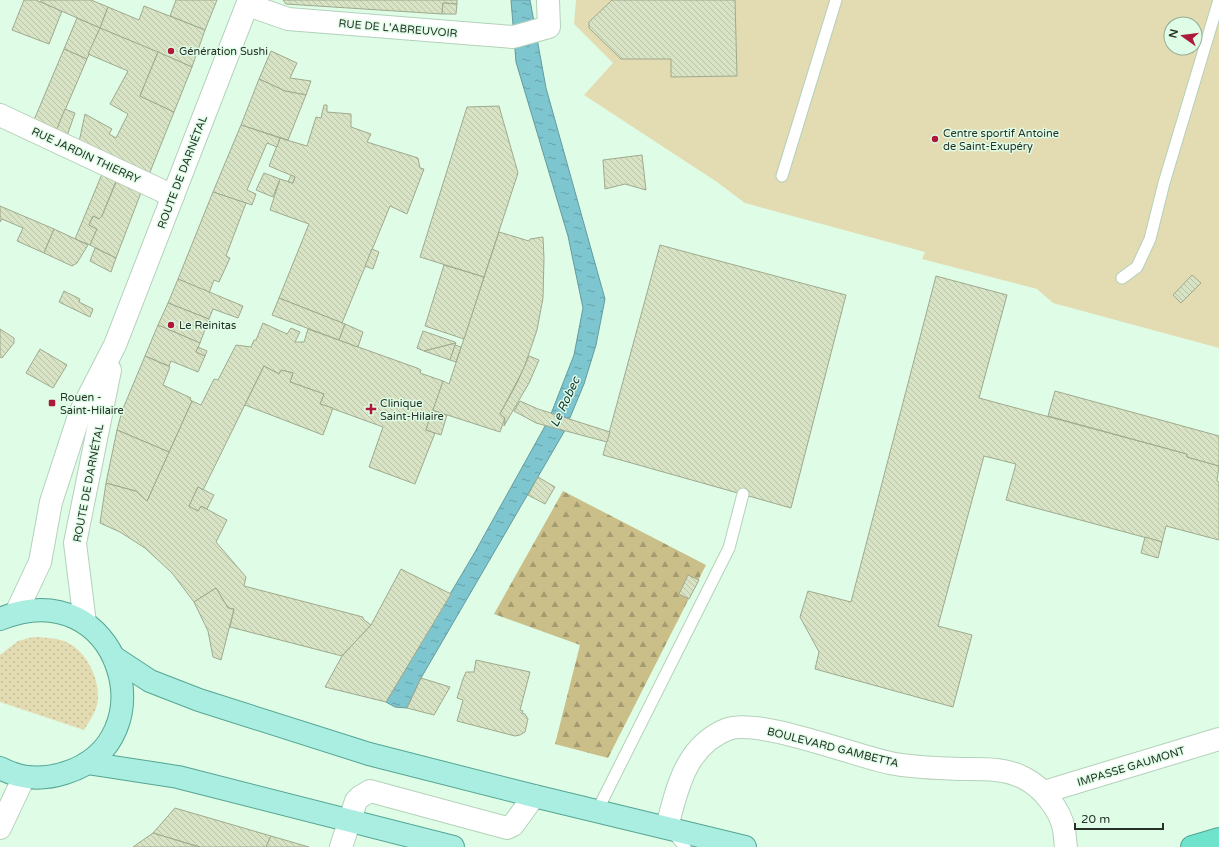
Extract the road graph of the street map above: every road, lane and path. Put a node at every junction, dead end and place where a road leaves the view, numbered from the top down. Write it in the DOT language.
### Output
graph roads {
  1 [pos="548,0"];
  2 [pos="836,0"];
  3 [pos="1219,0"];
  4 [pos="248,2"];
  5 [pos="0,115"];
  6 [pos="782,176"];
  7 [pos="173,196"];
  8 [pos="1122,278"];
  9 [pos="115,345"];
  10 [pos="743,494"];
  11 [pos="8,616"];
  12 [pos="85,623"];
  13 [pos="115,658"];
  14 [pos="1219,739"];
  15 [pos="87,763"];
  16 [pos="0,768"];
  17 [pos="24,777"];
  18 [pos="1044,792"];
  19 [pos="534,796"];
  20 [pos="597,811"];
  21 [pos="349,821"];
  22 [pos="667,827"];
  23 [pos="0,828"];
  24 [pos="1219,839"];
  25 [pos="341,847"];
  26 [pos="453,847"];
  27 [pos="685,847"];
  28 [pos="745,847"];
  29 [pos="1066,847"];
  30 [pos="1192,847"];
  1 -- 4 [label="street, RUE DE L'ABREUVOIR"];
  2 -- 6 [label="lane"];
  3 -- 8 [label="lane"];
  4 -- 7 [label="street, ROUTE DE DARNÉTAL"];
  5 -- 7 [label="street, RUE JARDIN THIERRY"];
  7 -- 9 [label="street, ROUTE DE DARNÉTAL"];
  9 -- 11 [label="street, ROUTE DE DARNÉTAL"];
  9 -- 12 [label="street, ROUTE DE DARNÉTAL"];
  10 -- 20 [label="lane"];
  11 -- 12 [label="main road"];
  12 -- 13 [label="main road"];
  13 -- 15 [label="main road"];
  13 -- 19 [label="main road"];
  14 -- 18 [label="street, IMPASSE GAUMONT"];
  15 -- 17 [label="main road"];
  15 -- 21 [label="main road"];
  16 -- 17 [label="main road"];
  17 -- 23 [label="street"];
  18 -- 22 [label="street, BOULEVARD GAMBETTA"];
  18 -- 29 [label="street, BOULEVARD GAMBETTA"];
  19 -- 20 [label="main road"];
  19 -- 21 [label="street"];
  20 -- 22 [label="main road"];
  21 -- 25 [label="street"];
  21 -- 26 [label="main road"];
  22 -- 27 [label="lane"];
  22 -- 28 [label="main road"];
  24 -- 30 [label="highway"];
}
